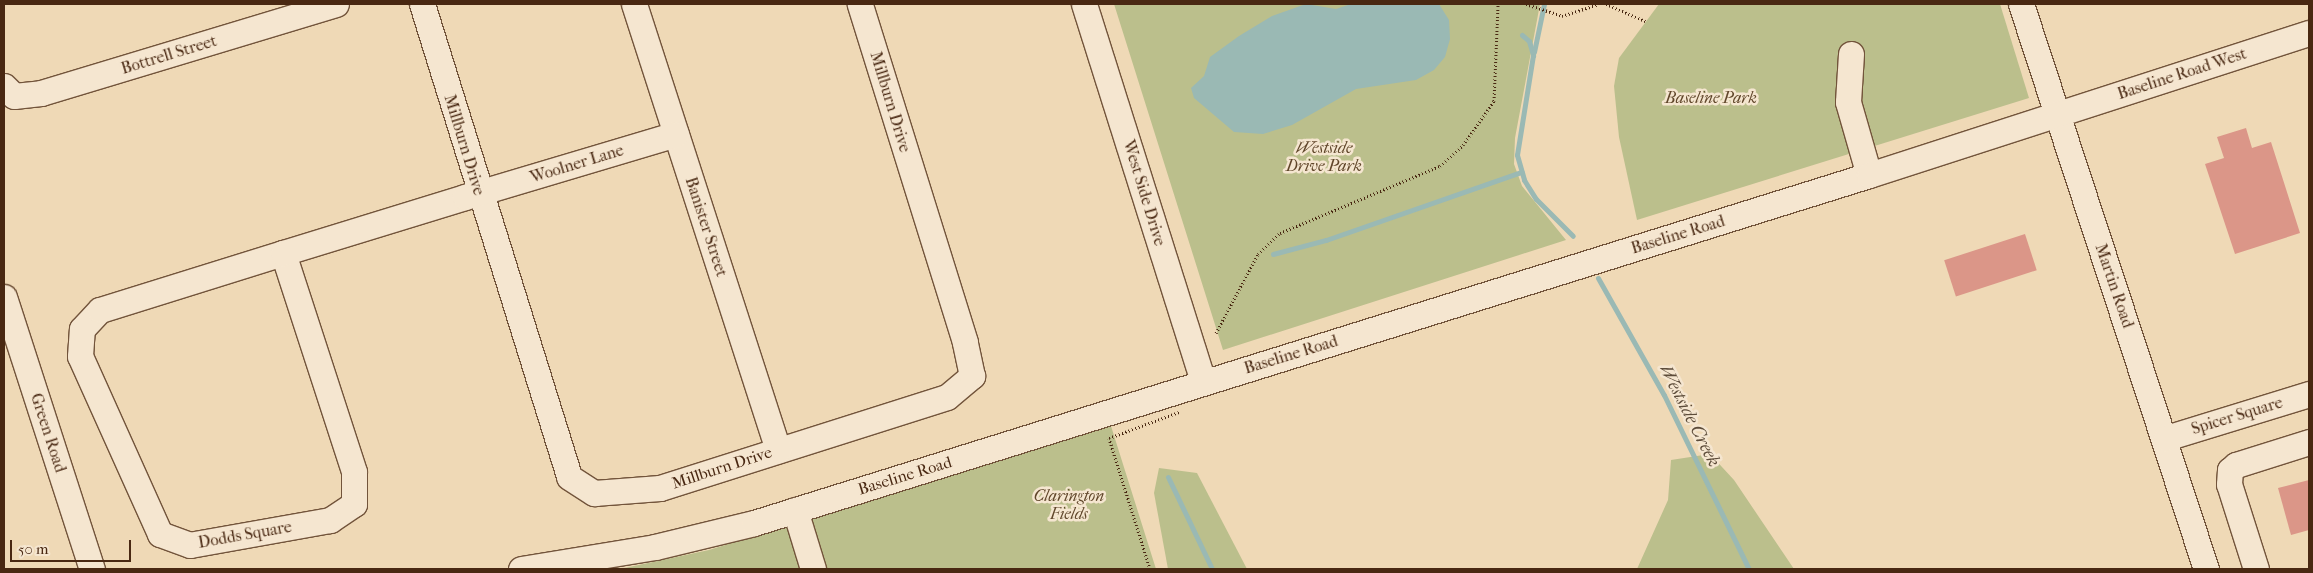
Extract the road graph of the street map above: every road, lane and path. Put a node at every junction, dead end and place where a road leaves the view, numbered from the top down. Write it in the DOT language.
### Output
graph roads {
  1 [pos="336,4"];
  2 [pos="422,4"];
  3 [pos="634,4"];
  4 [pos="860,4"];
  5 [pos="1084,4"];
  6 [pos="1498,4"];
  7 [pos="1526,4"];
  8 [pos="1598,4"];
  9 [pos="1606,4"];
  10 [pos="2021,4"];
  11 [pos="1645,21"];
  12 [pos="2309,34"];
  13 [pos="1851,54"];
  14 [pos="4,86"];
  15 [pos="2055,115"];
  16 [pos="676,134"];
  17 [pos="1869,175"];
  18 [pos="479,194"];
  19 [pos="284,253"];
  20 [pos="4,297"];
  21 [pos="1216,333"];
  22 [pos="1203,382"];
  23 [pos="2309,394"];
  24 [pos="1181,406"];
  25 [pos="2166,438"];
  26 [pos="2309,442"];
  27 [pos="778,450"];
  28 [pos="794,510"];
  29 [pos="92,569"];
  30 [pos="521,569"];
  31 [pos="814,569"];
  32 [pos="1150,569"];
  33 [pos="2206,569"];
  34 [pos="2256,569"];
  1 -- 14 [label="street, Bottrell Street"];
  2 -- 18 [label="street, Millburn Drive"];
  3 -- 16 [label="street, Banister Street"];
  4 -- 27 [label="street, Millburn Drive"];
  5 -- 22 [label="street, West Side Drive"];
  6 -- 21 [label="path"];
  7 -- 8 [label="path"];
  9 -- 11 [label="path"];
  10 -- 15 [label="street, Martin Road"];
  12 -- 15 [label="street, Baseline Road West"];
  13 -- 17 [label="street"];
  15 -- 17 [label="street, Baseline Road"];
  15 -- 25 [label="street, Martin Road"];
  16 -- 18 [label="street, Woolner Lane"];
  16 -- 27 [label="street, Banister Street"];
  17 -- 22 [label="street, Baseline Road"];
  18 -- 19 [label="street, Dodds Square"];
  18 -- 27 [label="street, Millburn Drive"];
  19 -- 19 [label="street, Dodds Square"];
  20 -- 29 [label="street, Green Road"];
  22 -- 28 [label="street, Baseline Road"];
  23 -- 25 [label="street, Spicer Square"];
  24 -- 32 [label="path"];
  25 -- 33 [label="street, Martin Road"];
  26 -- 34 [label="street"];
  28 -- 30 [label="street, Baseline Road"];
  28 -- 31 [label="street"];
}
